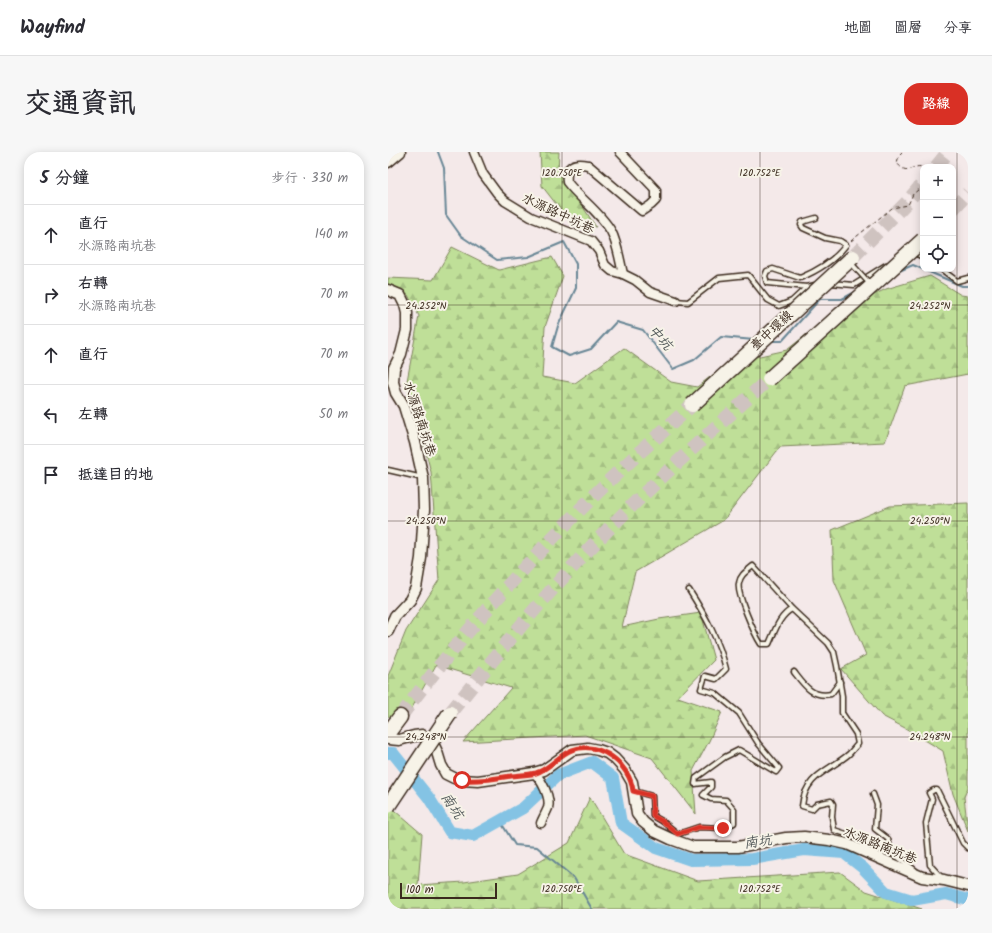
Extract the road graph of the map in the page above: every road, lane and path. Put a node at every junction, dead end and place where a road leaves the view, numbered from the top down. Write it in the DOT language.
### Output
graph roads {
  1 [pos="400,152"];
  2 [pos="474,152"];
  3 [pos="620,152"];
  4 [pos="902,152"];
  5 [pos="388,162"];
  6 [pos="920,166"];
  7 [pos="920,188"];
  8 [pos="816,218"];
  9 [pos="920,243"];
  10 [pos="849,254"];
  11 [pos="920,256"];
  12 [pos="945,272"];
  13 [pos="622,274"];
  14 [pos="968,278"];
  15 [pos="872,286"];
  16 [pos="807,287"];
  17 [pos="388,290"];
  18 [pos="676,301"];
  19 [pos="769,379"];
  20 [pos="692,405"];
  21 [pos="388,470"];
  22 [pos="424,478"];
  23 [pos="689,590"];
  24 [pos="792,609"];
  25 [pos="388,631"];
  26 [pos="794,672"];
  27 [pos="840,682"];
  28 [pos="450,713"];
  29 [pos="400,716"];
  30 [pos="388,733"];
  31 [pos="388,740"];
  32 [pos="536,775"];
  33 [pos="633,791"];
  34 [pos="873,794"];
  35 [pos="388,806"];
  36 [pos="541,823"];
  37 [pos="968,848"];
  38 [pos="866,853"];
  39 [pos="922,877"];
  40 [pos="944,880"];
  41 [pos="968,886"];
  1 -- 5 [label="street"];
  2 -- 13 [label="street, 水源路中坑巷"];
  3 -- 13 [label="street, 水源路中坑巷"];
  4 -- 6 [label="path"];
  7 -- 10 [label="path"];
  8 -- 10 [label="lane"];
  9 -- 15 [label="highway, bridge"];
  10 -- 15 [label="lane, bridge"];
  10 -- 16 [label="lane"];
  10 -- 20 [label="highway, 臺中環線, bridge"];
  11 -- 16 [label="lane"];
  12 -- 14 [label="lane"];
  13 -- 18 [label="street, 水源路中坑巷"];
  15 -- 19 [label="highway, bridge"];
  16 -- 18 [label="lane, 水源路中坑巷"];
  17 -- 22 [label="street, 水源路南坑巷"];
  21 -- 22 [label="lane"];
  22 -- 25 [label="street, 水源路南坑巷"];
  23 -- 33 [label="lane"];
  24 -- 24 [label="lane"];
  24 -- 27 [label="lane"];
  26 -- 27 [label="lane"];
  27 -- 38 [label="lane"];
  28 -- 35 [label="highway, bridge"];
  29 -- 30 [label="highway"];
  31 -- 32 [label="street, 水源路南坑巷"];
  32 -- 33 [label="street, 水源路南坑巷"];
  32 -- 36 [label="street"];
  33 -- 38 [label="street, 水源路南坑巷"];
  34 -- 39 [label="lane"];
  37 -- 40 [label="lane"];
  38 -- 39 [label="street, 水源路南坑巷"];
  39 -- 40 [label="street, 水源路南坑巷"];
  40 -- 41 [label="street, 水源路南坑巷"];
}
